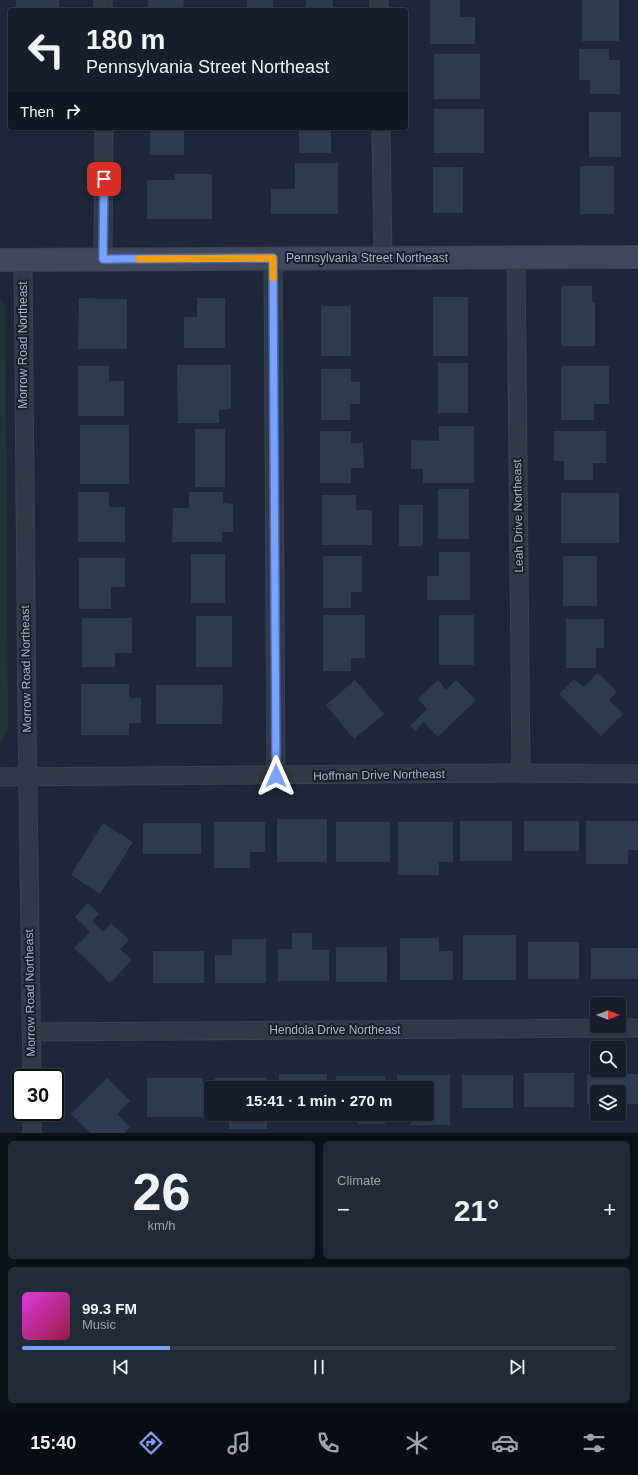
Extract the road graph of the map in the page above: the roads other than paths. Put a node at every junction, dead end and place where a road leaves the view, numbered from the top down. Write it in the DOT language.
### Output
graph roads {
  1 [pos="104,130"];
  2 [pos="381,130"];
  3 [pos="273,258"];
  4 [pos="383,258"];
  5 [pos="516,258"];
  6 [pos="638,258"];
  7 [pos="23,259"];
  8 [pos="103,259"];
  9 [pos="0,260"];
  10 [pos="521,773"];
  11 [pos="638,774"];
  12 [pos="276,776"];
  13 [pos="27,777"];
  14 [pos="0,778"];
  15 [pos="638,1028"];
  16 [pos="31,1032"];
  17 [pos="32,1069"];
  18 [pos="32,1121"];
  19 [pos="32,1133"];
  1 -- 8 [label="street"];
  2 -- 4 [label="street"];
  3 -- 4 [label="street, Pennsylvania Street Northeast"];
  3 -- 8 [label="street, Pennsylvania Street Northeast"];
  3 -- 12 [label="street"];
  4 -- 5 [label="street, Pennsylvania Street Northeast"];
  5 -- 6 [label="street, Pennsylvania Street Northeast"];
  5 -- 10 [label="street, Leah Drive Northeast"];
  7 -- 8 [label="street, Pennsylvania Street Northeast"];
  7 -- 9 [label="street, Pennsylvania Street Northeast"];
  7 -- 13 [label="street, Morrow Road Northeast"];
  10 -- 11 [label="street, Hoffman Drive Northeast"];
  10 -- 12 [label="street, Hoffman Drive Northeast"];
  12 -- 13 [label="street, Hoffman Drive Northeast"];
  13 -- 14 [label="street, Hoffman Drive Northeast"];
  13 -- 16 [label="street, Morrow Road Northeast"];
  15 -- 16 [label="street, Hendola Drive Northeast"];
  16 -- 17 [label="street, Morrow Road Northeast"];
  18 -- 19 [label="street"];
}
